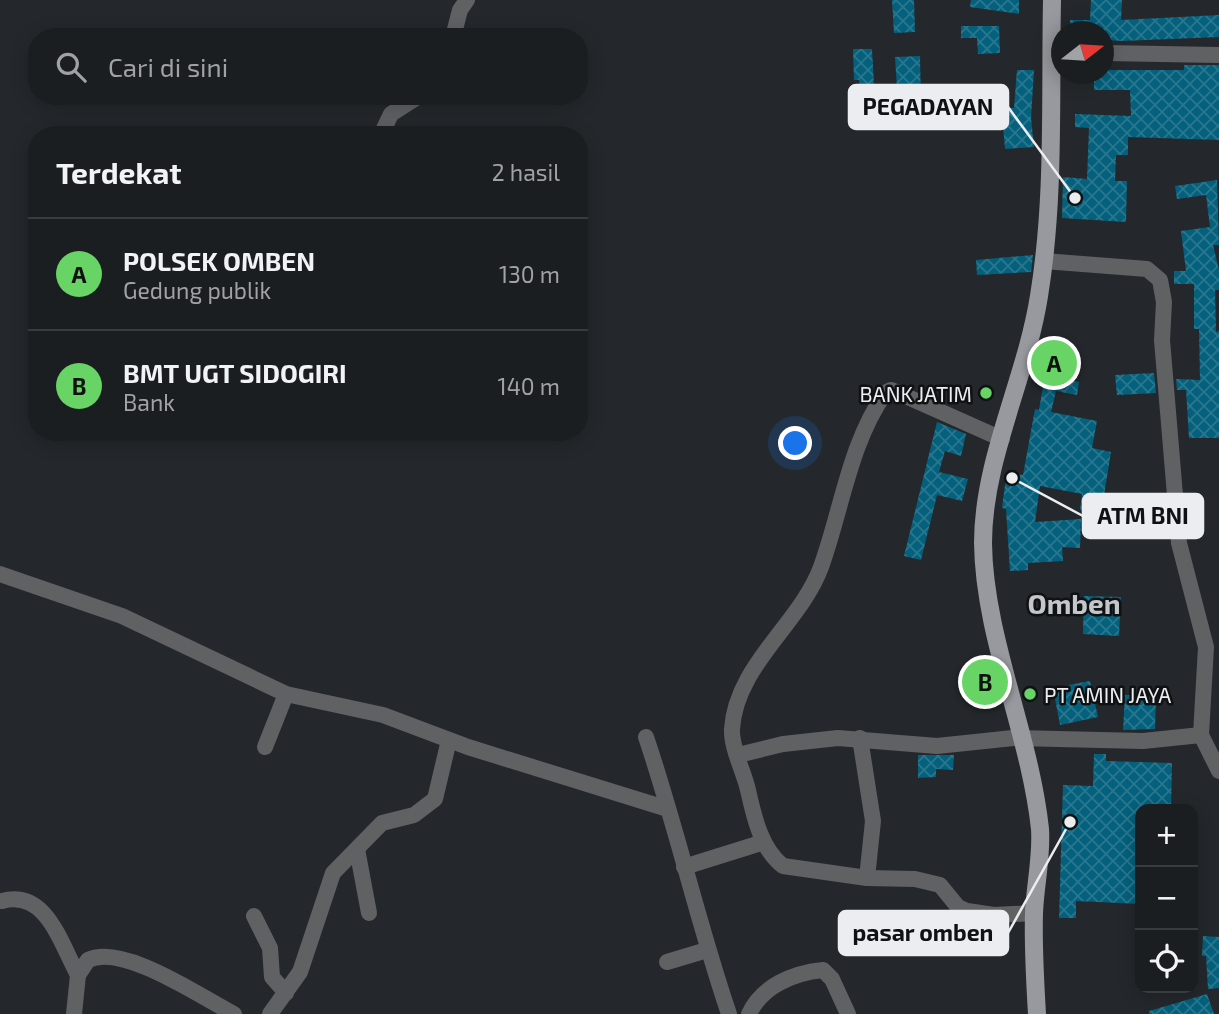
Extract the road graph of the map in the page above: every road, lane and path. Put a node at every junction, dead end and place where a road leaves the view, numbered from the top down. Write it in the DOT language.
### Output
graph roads {
  1 [pos="467,0"];
  2 [pos="1052,0"];
  3 [pos="1054,21"];
  4 [pos="455,28"];
  5 [pos="1114,53"];
  6 [pos="1218,55"];
  7 [pos="1055,84"];
  8 [pos="405,105"];
  9 [pos="385,126"];
  10 [pos="1044,261"];
  11 [pos="1002,439"];
  12 [pos="0,573"];
  13 [pos="1212,645"];
  14 [pos="286,694"];
  15 [pos="1201,735"];
  16 [pos="646,737"];
  17 [pos="860,738"];
  18 [pos="1023,738"];
  19 [pos="449,740"];
  20 [pos="265,747"];
  21 [pos="738,755"];
  22 [pos="1219,771"];
  23 [pos="668,809"];
  24 [pos="764,842"];
  25 [pos="357,849"];
  26 [pos="684,867"];
  27 [pos="867,878"];
  28 [pos="2,901"];
  29 [pos="369,912"];
  30 [pos="1034,913"];
  31 [pos="254,916"];
  32 [pos="707,950"];
  33 [pos="667,962"];
  34 [pos="78,975"];
  35 [pos="286,993"];
  36 [pos="74,1014"];
  37 [pos="234,1014"];
  38 [pos="270,1014"];
  39 [pos="730,1014"];
  40 [pos="749,1014"];
  41 [pos="848,1014"];
  42 [pos="1037,1014"];
  1 -- 4 [label="street"];
  2 -- 3 [label="main road"];
  5 -- 6 [label="street"];
  7 -- 10 [label="main road"];
  8 -- 9 [label="street"];
  10 -- 11 [label="main road"];
  10 -- 13 [label="street"];
  11 -- 18 [label="main road"];
  11 -- 21 [label="street"];
  12 -- 14 [label="street"];
  13 -- 15 [label="street"];
  14 -- 19 [label="street"];
  14 -- 20 [label="street"];
  15 -- 18 [label="street"];
  15 -- 22 [label="street"];
  16 -- 23 [label="street"];
  17 -- 18 [label="street"];
  17 -- 21 [label="street"];
  17 -- 27 [label="street"];
  18 -- 30 [label="main road"];
  19 -- 23 [label="street"];
  19 -- 25 [label="street"];
  21 -- 24 [label="street"];
  23 -- 26 [label="street"];
  24 -- 26 [label="street"];
  24 -- 27 [label="street"];
  25 -- 29 [label="street"];
  25 -- 35 [label="street"];
  26 -- 32 [label="street"];
  27 -- 30 [label="street"];
  28 -- 34 [label="street"];
  30 -- 42 [label="main road"];
  31 -- 35 [label="street"];
  32 -- 33 [label="street"];
  32 -- 39 [label="street"];
  34 -- 36 [label="street"];
  34 -- 37 [label="street"];
  35 -- 38 [label="street"];
  40 -- 41 [label="street"];
}
